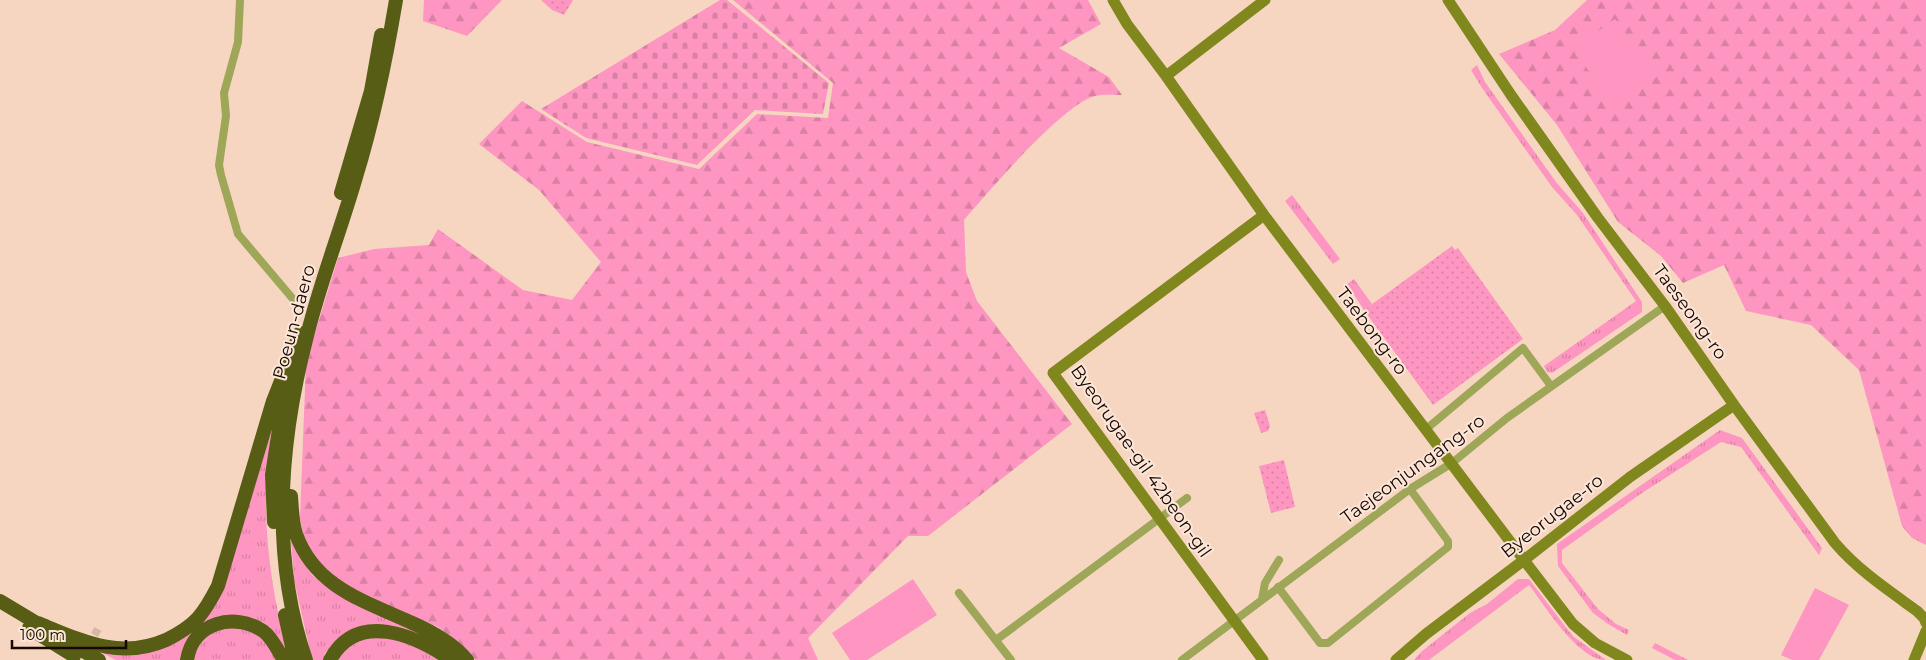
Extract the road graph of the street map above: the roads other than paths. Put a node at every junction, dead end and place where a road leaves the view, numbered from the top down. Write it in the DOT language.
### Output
graph roads {
  1 [pos="240,0"];
  2 [pos="388,0"];
  3 [pos="396,0"];
  4 [pos="1113,0"];
  5 [pos="1265,0"];
  6 [pos="1448,0"];
  7 [pos="1166,76"];
  8 [pos="1264,215"];
  9 [pos="293,299"];
  10 [pos="1665,306"];
  11 [pos="300,333"];
  12 [pos="1551,386"];
  13 [pos="1734,405"];
  14 [pos="1425,430"];
  15 [pos="287,447"];
  16 [pos="1452,463"];
  17 [pos="1410,490"];
  18 [pos="1187,498"];
  19 [pos="1160,518"];
  20 [pos="1279,560"];
  21 [pos="1524,560"];
  22 [pos="1278,587"];
  23 [pos="960,593"];
  24 [pos="1262,599"];
  25 [pos="0,600"];
  26 [pos="0,611"];
  27 [pos="1234,621"];
  28 [pos="1926,623"];
  29 [pos="35,627"];
  30 [pos="1926,631"];
  31 [pos="996,640"];
  32 [pos="73,660"];
  33 [pos="82,660"];
  34 [pos="99,660"];
  35 [pos="187,660"];
  36 [pos="284,660"];
  37 [pos="295,660"];
  38 [pos="306,660"];
  39 [pos="330,660"];
  40 [pos="452,660"];
  41 [pos="467,660"];
  42 [pos="1011,660"];
  43 [pos="1182,660"];
  44 [pos="1263,660"];
  45 [pos="1396,660"];
  46 [pos="1627,660"];
  47 [pos="1914,660"];
  1 -- 9 [label="street"];
  2 -- 11 [label="highway, Poeun-daero"];
  3 -- 15 [label="highway, Poeun-daero"];
  4 -- 7 [label="street, Taebong-ro"];
  5 -- 7 [label="street"];
  6 -- 10 [label="street, Taeseong-ro"];
  7 -- 8 [label="street, Taebong-ro"];
  8 -- 14 [label="street, Taebong-ro"];
  8 -- 19 [label="street, Byeorugae-gil 42beon-gil"];
  10 -- 12 [label="street, Taejeonjungang-ro"];
  10 -- 13 [label="street, Taeseong-ro"];
  11 -- 29 [label="highway"];
  11 -- 37 [label="highway, Poeun-daero"];
  12 -- 14 [label="street"];
  12 -- 16 [label="street, Taejeonjungang-ro"];
  13 -- 21 [label="street, Byeorugae-ro"];
  13 -- 28 [label="street, Taeseong-ro"];
  14 -- 16 [label="street, Taebong-ro"];
  15 -- 38 [label="highway, Poeun-daero"];
  15 -- 41 [label="highway"];
  16 -- 17 [label="street, Taejeonjungang-ro"];
  16 -- 21 [label="street, Taebong-ro"];
  17 -- 22 [label="street, Taejeonjungang-ro"];
  17 -- 22 [label="street"];
  18 -- 19 [label="street"];
  19 -- 27 [label="street, Byeorugae-gil 42beon-gil"];
  19 -- 31 [label="street"];
  20 -- 24 [label="street"];
  21 -- 45 [label="street, Byeorugae-ro"];
  21 -- 46 [label="street, Taebong-ro"];
  22 -- 24 [label="street, Taejeonjungang-ro"];
  23 -- 31 [label="street"];
  24 -- 27 [label="street, Taejeonjungang-ro"];
  25 -- 29 [label="highway"];
  26 -- 29 [label="highway"];
  27 -- 43 [label="street, Taejeonjungang-ro"];
  27 -- 44 [label="street, Byeorugae-gil 42beon-gil"];
  29 -- 32 [label="highway"];
  29 -- 33 [label="highway"];
  29 -- 34 [label="highway"];
  30 -- 47 [label="street"];
  31 -- 42 [label="street"];
  35 -- 36 [label="highway"];
  39 -- 40 [label="highway"];
}
